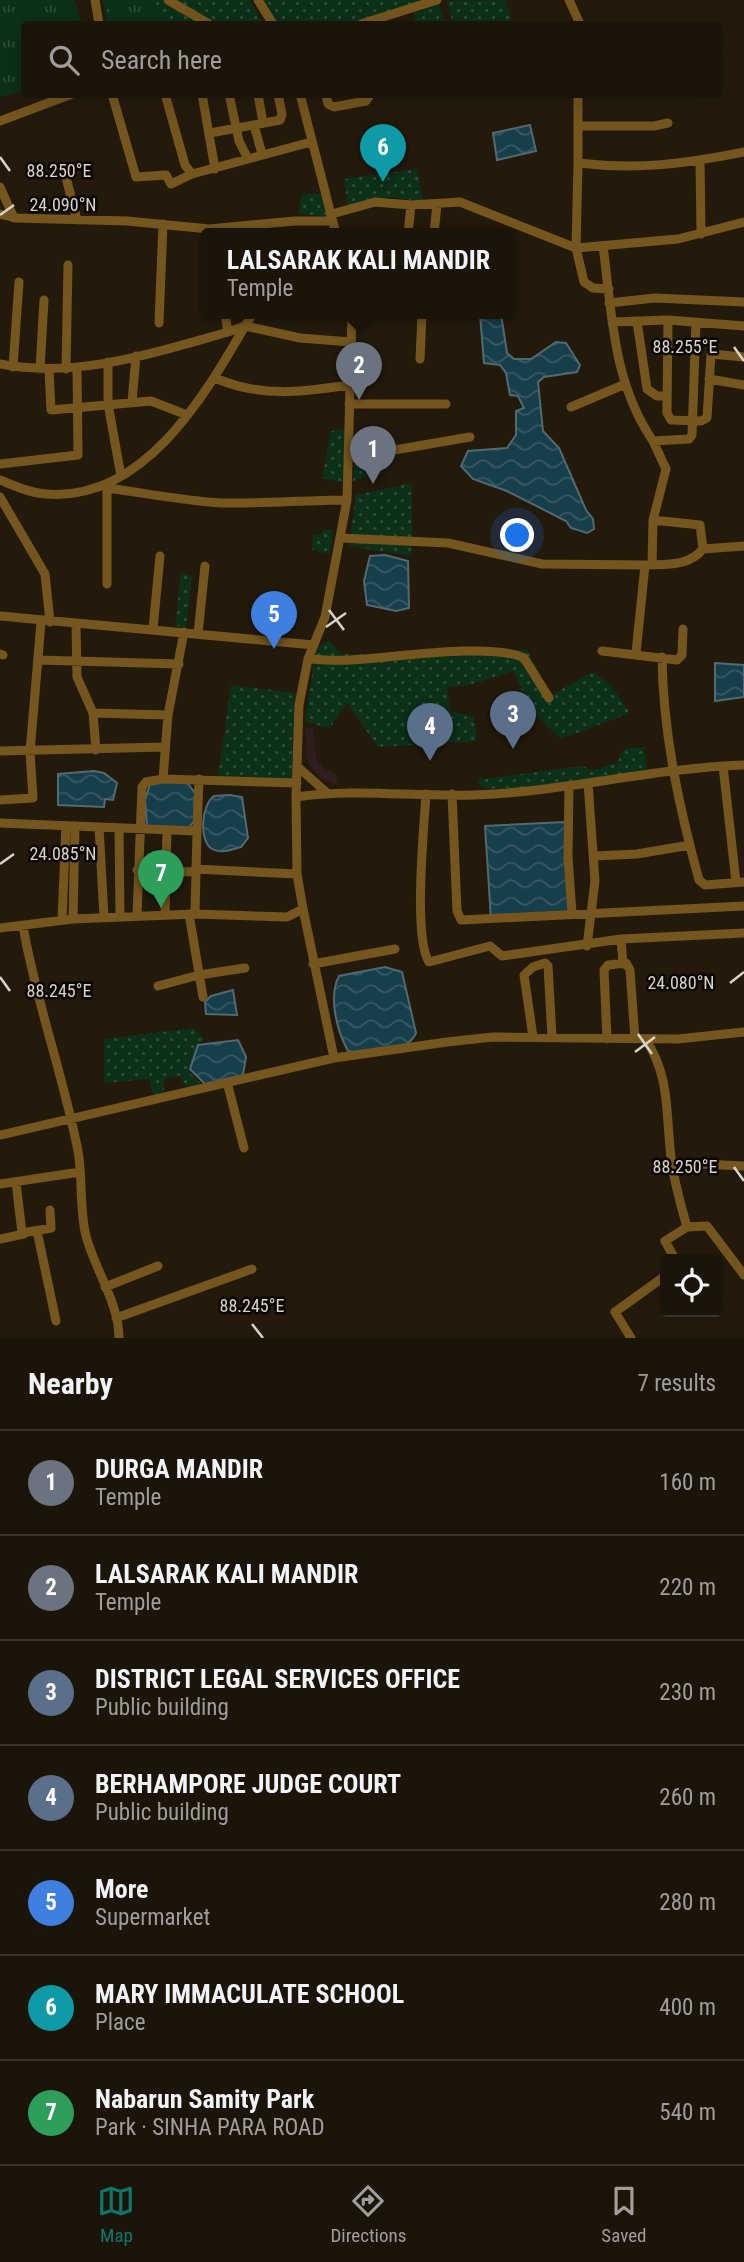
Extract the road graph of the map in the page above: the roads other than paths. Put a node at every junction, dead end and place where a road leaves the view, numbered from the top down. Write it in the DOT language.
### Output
graph roads {
  1 [pos="96,0"];
  2 [pos="168,0"];
  3 [pos="258,0"];
  4 [pos="438,0"];
  5 [pos="569,0"];
  6 [pos="99,21"];
  7 [pos="204,21"];
  8 [pos="271,21"];
  9 [pos="371,21"];
  10 [pos="579,21"];
  11 [pos="61,98"];
  12 [pos="113,98"];
  13 [pos="166,98"];
  14 [pos="203,98"];
  15 [pos="230,98"];
  16 [pos="258,98"];
  17 [pos="279,98"];
  18 [pos="301,98"];
  19 [pos="328,98"];
  20 [pos="368,98"];
  21 [pos="578,98"];
  22 [pos="0,121"];
  23 [pos="668,123"];
  24 [pos="258,124"];
  25 [pos="579,127"];
  26 [pos="236,128"];
  27 [pos="210,133"];
  28 [pos="311,142"];
  29 [pos="744,152"];
  30 [pos="262,154"];
  31 [pos="248,159"];
  32 [pos="700,161"];
  33 [pos="578,163"];
  34 [pos="63,166"];
  35 [pos="215,169"];
  36 [pos="192,174"];
  37 [pos="0,187"];
  38 [pos="437,204"];
  39 [pos="411,205"];
  40 [pos="0,214"];
  41 [pos="13,218"];
  42 [pos="332,218"];
  43 [pos="77,220"];
  44 [pos="744,222"];
  45 [pos="163,224"];
  46 [pos="236,228"];
  47 [pos="334,228"];
  48 [pos="409,228"];
  49 [pos="435,228"];
  50 [pos="201,230"];
  51 [pos="701,234"];
  52 [pos="603,246"];
  53 [pos="576,247"];
  54 [pos="68,265"];
  55 [pos="19,282"];
  56 [pos="608,289"];
  57 [pos="44,300"];
  58 [pos="744,302"];
  59 [pos="609,303"];
  60 [pos="226,319"];
  61 [pos="250,319"];
  62 [pos="352,319"];
  63 [pos="422,319"];
  64 [pos="667,320"];
  65 [pos="637,321"];
  66 [pos="612,322"];
  67 [pos="696,322"];
  68 [pos="159,323"];
  69 [pos="245,326"];
  70 [pos="744,326"];
  71 [pos="228,332"];
  72 [pos="351,342"];
  73 [pos="136,356"];
  74 [pos="744,357"];
  75 [pos="420,359"];
  76 [pos="108,362"];
  77 [pos="0,364"];
  78 [pos="13,367"];
  79 [pos="77,368"];
  80 [pos="45,369"];
  81 [pos="66,369"];
  82 [pos="215,378"];
  83 [pos="709,379"];
  84 [pos="350,385"];
  85 [pos="623,385"];
  86 [pos="744,385"];
  87 [pos="667,396"];
  88 [pos="132,402"];
  89 [pos="108,404"];
  90 [pos="349,404"];
  91 [pos="446,404"];
  92 [pos="570,407"];
  93 [pos="78,408"];
  94 [pos="187,415"];
  95 [pos="693,421"];
  96 [pos="470,437"];
  97 [pos="653,441"];
  98 [pos="348,458"];
  99 [pos="0,464"];
  100 [pos="121,476"];
  101 [pos="0,480"];
  102 [pos="107,486"];
  103 [pos="0,497"];
  104 [pos="347,499"];
  105 [pos="653,520"];
  106 [pos="340,538"];
  107 [pos="744,546"];
  108 [pos="703,549"];
  109 [pos="160,556"];
  110 [pos="648,565"];
  111 [pos="205,566"];
  112 [pos="107,584"];
  113 [pos="0,616"];
  114 [pos="46,622"];
  115 [pos="76,625"];
  116 [pos="153,629"];
  117 [pos="683,629"];
  118 [pos="184,632"];
  119 [pos="198,634"];
  120 [pos="314,645"];
  121 [pos="602,651"];
  122 [pos="636,653"];
  123 [pos="662,657"];
  124 [pos="308,659"];
  125 [pos="38,660"];
  126 [pos="77,660"];
  127 [pos="179,664"];
  128 [pos="549,698"];
  129 [pos="93,713"];
  130 [pos="168,715"];
  131 [pos="164,747"];
  132 [pos="96,750"];
  133 [pos="0,751"];
  134 [pos="30,752"];
  135 [pos="744,765"];
  136 [pos="723,766"];
  137 [pos="299,768"];
  138 [pos="674,771"];
  139 [pos="163,779"];
  140 [pos="200,779"];
  141 [pos="297,783"];
  142 [pos="588,783"];
  143 [pos="569,786"];
  144 [pos="326,792"];
  145 [pos="426,794"];
  146 [pos="452,794"];
  147 [pos="296,797"];
  148 [pos="0,800"];
  149 [pos="0,822"];
  150 [pos="71,826"];
  151 [pos="99,827"];
  152 [pos="120,828"];
  153 [pos="138,829"];
  154 [pos="167,830"];
  155 [pos="197,831"];
  156 [pos="690,845"];
  157 [pos="595,856"];
  158 [pos="137,870"];
  159 [pos="195,870"];
  160 [pos="166,871"];
  161 [pos="298,874"];
  162 [pos="740,882"];
  163 [pos="744,906"];
  164 [pos="303,909"];
  165 [pos="592,912"];
  166 [pos="192,914"];
  167 [pos="572,914"];
  168 [pos="165,915"];
  169 [pos="137,916"];
  170 [pos="120,917"];
  171 [pos="287,917"];
  172 [pos="104,918"];
  173 [pos="73,919"];
  174 [pos="62,920"];
  175 [pos="305,922"];
  176 [pos="23,926"];
  177 [pos="0,928"];
  178 [pos="744,933"];
  179 [pos="621,939"];
  180 [pos="587,946"];
  181 [pos="395,949"];
  182 [pos="313,964"];
  183 [pos="623,964"];
  184 [pos="245,968"];
  185 [pos="199,975"];
  186 [pos="158,986"];
  187 [pos="203,997"];
  188 [pos="744,1032"];
  189 [pos="533,1037"];
  190 [pos="552,1037"];
  191 [pos="607,1039"];
  192 [pos="635,1039"];
  193 [pos="645,1039"];
  194 [pos="334,1058"];
  195 [pos="227,1082"];
  196 [pos="70,1121"];
  197 [pos="0,1135"];
  198 [pos="244,1148"];
  199 [pos="744,1166"];
  200 [pos="673,1169"];
  201 [pos="80,1172"];
  202 [pos="16,1182"];
  203 [pos="0,1184"];
  204 [pos="50,1210"];
  205 [pos="687,1227"];
  206 [pos="37,1231"];
  207 [pos="24,1234"];
  208 [pos="0,1239"];
  209 [pos="672,1254"];
  210 [pos="158,1266"];
  211 [pos="252,1269"];
  212 [pos="744,1275"];
  213 [pos="660,1280"];
  214 [pos="105,1287"];
  215 [pos="116,1318"];
  216 [pos="55,1321"];
  217 [pos="118,1338"];
  218 [pos="631,1338"];
  1 -- 6 [label="street"];
  2 -- 7 [label="street"];
  3 -- 8 [label="street"];
  4 -- 9 [label="street"];
  5 -- 10 [label="street"];
  11 -- 22 [label="street"];
  12 -- 36 [label="street"];
  13 -- 36 [label="street"];
  14 -- 27 [label="street"];
  15 -- 26 [label="street"];
  16 -- 24 [label="street"];
  17 -- 24 [label="street"];
  18 -- 28 [label="street"];
  19 -- 20 [label="street"];
  21 -- 25 [label="street"];
  23 -- 25 [label="street"];
  24 -- 26 [label="street"];
  24 -- 30 [label="street"];
  25 -- 33 [label="street"];
  26 -- 27 [label="street"];
  26 -- 31 [label="street"];
  27 -- 35 [label="street"];
  28 -- 30 [label="street"];
  28 -- 42 [label="street"];
  29 -- 32 [label="street"];
  30 -- 31 [label="street"];
  31 -- 35 [label="street"];
  32 -- 33 [label="street"];
  32 -- 51 [label="street"];
  33 -- 53 [label="street"];
  34 -- 43 [label="street"];
  35 -- 36 [label="street"];
  37 -- 41 [label="street"];
  38 -- 39 [label="street"];
  38 -- 49 [label="street"];
  38 -- 53 [label="street"];
  39 -- 42 [label="street"];
  39 -- 48 [label="street"];
  40 -- 41 [label="street"];
  41 -- 43 [label="street"];
  42 -- 46 [label="street"];
  42 -- 47 [label="street"];
  43 -- 45 [label="street"];
  44 -- 51 [label="street"];
  45 -- 50 [label="street"];
  45 -- 68 [label="street"];
  51 -- 52 [label="street"];
  52 -- 53 [label="street"];
  52 -- 56 [label="street"];
  53 -- 56 [label="street"];
  54 -- 81 [label="street"];
  55 -- 78 [label="street"];
  56 -- 59 [label="street"];
  57 -- 80 [label="street"];
  58 -- 59 [label="street"];
  59 -- 66 [label="street"];
  60 -- 71 [label="street"];
  61 -- 69 [label="street"];
  62 -- 72 [label="street"];
  63 -- 75 [label="street"];
  64 -- 65 [label="street"];
  64 -- 67 [label="street"];
  64 -- 87 [label="street"];
  65 -- 66 [label="street"];
  65 -- 87 [label="street"];
  66 -- 85 [label="street"];
  67 -- 70 [label="street"];
  67 -- 95 [label="street"];
  69 -- 71 [label="street"];
  69 -- 72 [label="street"];
  69 -- 82 [label="street"];
  71 -- 73 [label="street"];
  72 -- 84 [label="street"];
  73 -- 76 [label="street"];
  73 -- 88 [label="street"];
  74 -- 83 [label="street"];
  76 -- 79 [label="street"];
  76 -- 89 [label="street"];
  77 -- 78 [label="street"];
  78 -- 80 [label="street"];
  79 -- 81 [label="street"];
  79 -- 93 [label="street"];
  80 -- 81 [label="street"];
  80 -- 93 [label="street"];
  82 -- 84 [label="street"];
  82 -- 94 [label="street"];
  83 -- 86 [label="street"];
  83 -- 95 [label="street"];
  84 -- 90 [label="street"];
  85 -- 92 [label="street"];
  85 -- 97 [label="street"];
  87 -- 95 [label="street"];
  88 -- 89 [label="street"];
  88 -- 94 [label="street"];
  89 -- 93 [label="street"];
  89 -- 100 [label="street"];
  90 -- 91 [label="street"];
  90 -- 98 [label="street"];
  93 -- 99 [label="street"];
  94 -- 100 [label="street"];
  95 -- 97 [label="street"];
  96 -- 98 [label="street"];
  97 -- 105 [label="street"];
  98 -- 104 [label="street"];
  100 -- 102 [label="street"];
  101 -- 102 [label="street"];
  102 -- 104 [label="street"];
  102 -- 112 [label="street"];
  103 -- 114 [label="street"];
  104 -- 106 [label="street"];
  105 -- 108 [label="street"];
  105 -- 110 [label="street"];
  106 -- 110 [label="street"];
  106 -- 120 [label="street"];
  107 -- 108 [label="street"];
  108 -- 110 [label="street"];
  109 -- 116 [label="street"];
  110 -- 122 [label="street"];
  111 -- 119 [label="street"];
  113 -- 114 [label="street"];
  114 -- 115 [label="street"];
  114 -- 125 [label="street"];
  115 -- 116 [label="street"];
  115 -- 126 [label="street"];
  116 -- 118 [label="street"];
  117 -- 123 [label="street"];
  118 -- 119 [label="street"];
  118 -- 127 [label="street"];
  119 -- 120 [label="street"];
  120 -- 124 [label="street"];
  121 -- 122 [label="street"];
  122 -- 123 [label="street"];
  123 -- 138 [label="street"];
  124 -- 128 [label="street"];
  124 -- 137 [label="street"];
  125 -- 126 [label="street"];
  125 -- 134 [label="street"];
  126 -- 127 [label="street"];
  126 -- 129 [label="street"];
  127 -- 130 [label="street"];
  129 -- 130 [label="street"];
  129 -- 132 [label="street"];
  130 -- 131 [label="street"];
  131 -- 132 [label="street"];
  131 -- 139 [label="street"];
  132 -- 134 [label="street"];
  133 -- 134 [label="street"];
  134 -- 148 [label="street"];
  135 -- 136 [label="street"];
  136 -- 138 [label="street"];
  136 -- 162 [label="street"];
  137 -- 141 [label="street"];
  137 -- 144 [label="street"];
  138 -- 142 [label="street"];
  138 -- 156 [label="street"];
  139 -- 140 [label="street"];
  139 -- 153 [label="street"];
  140 -- 141 [label="street"];
  140 -- 155 [label="street"];
  141 -- 147 [label="street"];
  142 -- 143 [label="street"];
  142 -- 157 [label="street"];
  143 -- 146 [label="street"];
  143 -- 167 [label="street"];
  144 -- 145 [label="street"];
  144 -- 147 [label="street"];
  145 -- 146 [label="street"];
  145 -- 180 [label="street"];
  146 -- 167 [label="street"];
  147 -- 161 [label="street"];
  149 -- 150 [label="street"];
  150 -- 151 [label="street"];
  150 -- 173 [label="street"];
  150 -- 174 [label="street"];
  151 -- 152 [label="street"];
  151 -- 172 [label="street"];
  152 -- 153 [label="street"];
  152 -- 170 [label="street"];
  153 -- 154 [label="street"];
  153 -- 158 [label="street"];
  154 -- 155 [label="street"];
  154 -- 160 [label="street"];
  155 -- 159 [label="street"];
  156 -- 157 [label="street"];
  156 -- 162 [label="street"];
  157 -- 165 [label="street"];
  158 -- 160 [label="street"];
  158 -- 169 [label="street"];
  159 -- 160 [label="street"];
  159 -- 161 [label="street"];
  159 -- 166 [label="street"];
  160 -- 168 [label="street"];
  161 -- 164 [label="street"];
  163 -- 165 [label="street"];
  164 -- 171 [label="street"];
  164 -- 175 [label="street"];
  165 -- 167 [label="street"];
  165 -- 180 [label="street"];
  166 -- 168 [label="street"];
  166 -- 171 [label="street"];
  166 -- 185 [label="street"];
  168 -- 169 [label="street"];
  169 -- 170 [label="street"];
  170 -- 172 [label="street"];
  171 -- 175 [label="street"];
  172 -- 173 [label="street"];
  173 -- 174 [label="street"];
  174 -- 176 [label="street"];
  175 -- 182 [label="street"];
  176 -- 177 [label="street"];
  176 -- 196 [label="street"];
  178 -- 179 [label="street"];
  179 -- 180 [label="street"];
  179 -- 183 [label="street"];
  181 -- 182 [label="street"];
  182 -- 194 [label="street"];
  183 -- 191 [label="street"];
  183 -- 192 [label="street"];
  184 -- 185 [label="street"];
  185 -- 186 [label="street"];
  185 -- 187 [label="street"];
  188 -- 193 [label="street"];
  189 -- 190 [label="street"];
  189 -- 190 [label="street"];
  189 -- 194 [label="street"];
  190 -- 191 [label="street"];
  191 -- 192 [label="street"];
  192 -- 193 [label="street"];
  193 -- 200 [label="street"];
  194 -- 195 [label="street"];
  195 -- 196 [label="street"];
  195 -- 198 [label="street"];
  196 -- 197 [label="street"];
  196 -- 201 [label="street"];
  199 -- 200 [label="street"];
  200 -- 205 [label="street"];
  201 -- 202 [label="street"];
  201 -- 214 [label="street"];
  202 -- 203 [label="street"];
  202 -- 207 [label="street"];
  204 -- 206 [label="street"];
  205 -- 209 [label="street"];
  205 -- 212 [label="street"];
  206 -- 207 [label="street"];
  206 -- 216 [label="street"];
  207 -- 208 [label="street"];
  210 -- 214 [label="street"];
  211 -- 215 [label="street"];
  213 -- 218 [label="street"];
  214 -- 215 [label="street"];
  215 -- 217 [label="street"];
}
